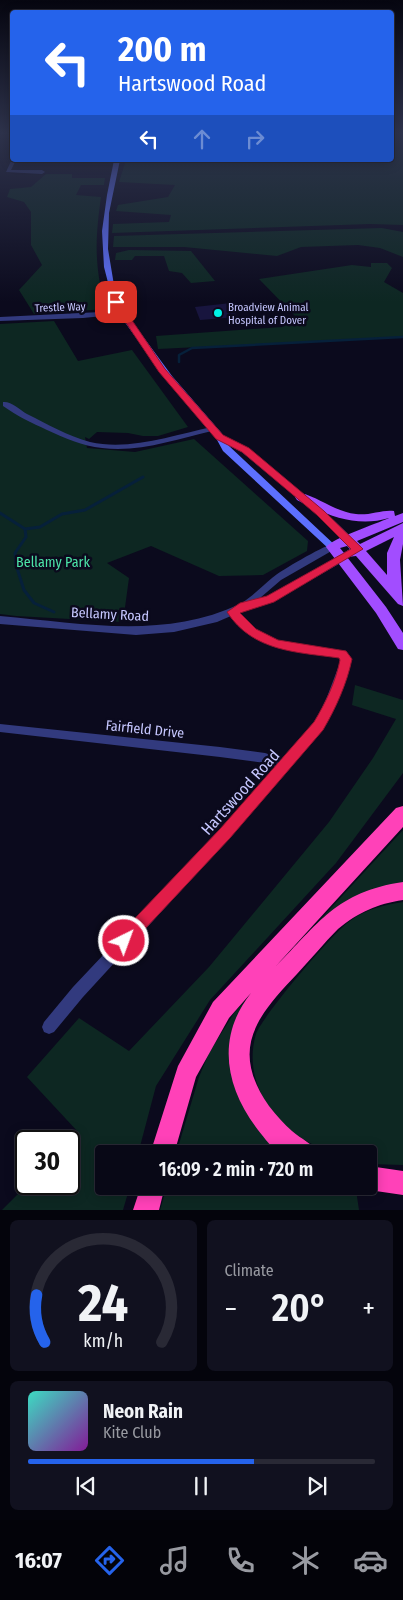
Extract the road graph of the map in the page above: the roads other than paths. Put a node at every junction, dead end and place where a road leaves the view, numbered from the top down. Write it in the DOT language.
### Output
graph roads {
  1 [pos="111,189"];
  2 [pos="122,313"];
  3 [pos="0,319"];
  4 [pos="6,404"];
  5 [pos="212,429"];
  6 [pos="220,437"];
  7 [pos="301,497"];
  8 [pos="403,510"];
  9 [pos="403,517"];
  10 [pos="403,527"];
  11 [pos="403,532"];
  12 [pos="348,539"];
  13 [pos="332,547"];
  14 [pos="358,549"];
  15 [pos="340,559"];
  16 [pos="400,596"];
  17 [pos="244,606"];
  18 [pos="233,612"];
  19 [pos="0,620"];
  20 [pos="403,645"];
  21 [pos="0,728"];
  22 [pos="286,766"];
  23 [pos="403,814"];
  24 [pos="403,891"];
  25 [pos="50,1027"];
  26 [pos="165,1145"];
  27 [pos="292,1145"];
  28 [pos="377,1179"];
  29 [pos="403,1183"];
  30 [pos="150,1195"];
  31 [pos="146,1210"];
  1 -- 2 [label="main road"];
  2 -- 3 [label="street, Trestle Way"];
  2 -- 5 [label="main road"];
  4 -- 5 [label="street"];
  5 -- 6 [label="main road"];
  6 -- 7 [label="main road"];
  6 -- 13 [label="main road"];
  7 -- 8 [label="main road"];
  7 -- 12 [label="main road"];
  9 -- 12 [label="main road"];
  10 -- 14 [label="main road"];
  11 -- 16 [label="main road"];
  12 -- 13 [label="main road"];
  12 -- 14 [label="main road"];
  13 -- 15 [label="main road"];
  13 -- 17 [label="street, Bellamy Road"];
  14 -- 15 [label="main road"];
  14 -- 16 [label="main road"];
  15 -- 17 [label="street, Bellamy Road"];
  15 -- 20 [label="main road"];
  17 -- 18 [label="street, Bellamy Road"];
  18 -- 19 [label="street, Bellamy Road"];
  18 -- 22 [label="street, Hartswood Road"];
  21 -- 22 [label="street, Fairfield Drive"];
  22 -- 25 [label="street, Hartswood Road"];
  23 -- 26 [label="highway"];
  24 -- 27 [label="highway"];
  28 -- 29 [label="highway"];
  30 -- 31 [label="highway"];
}
